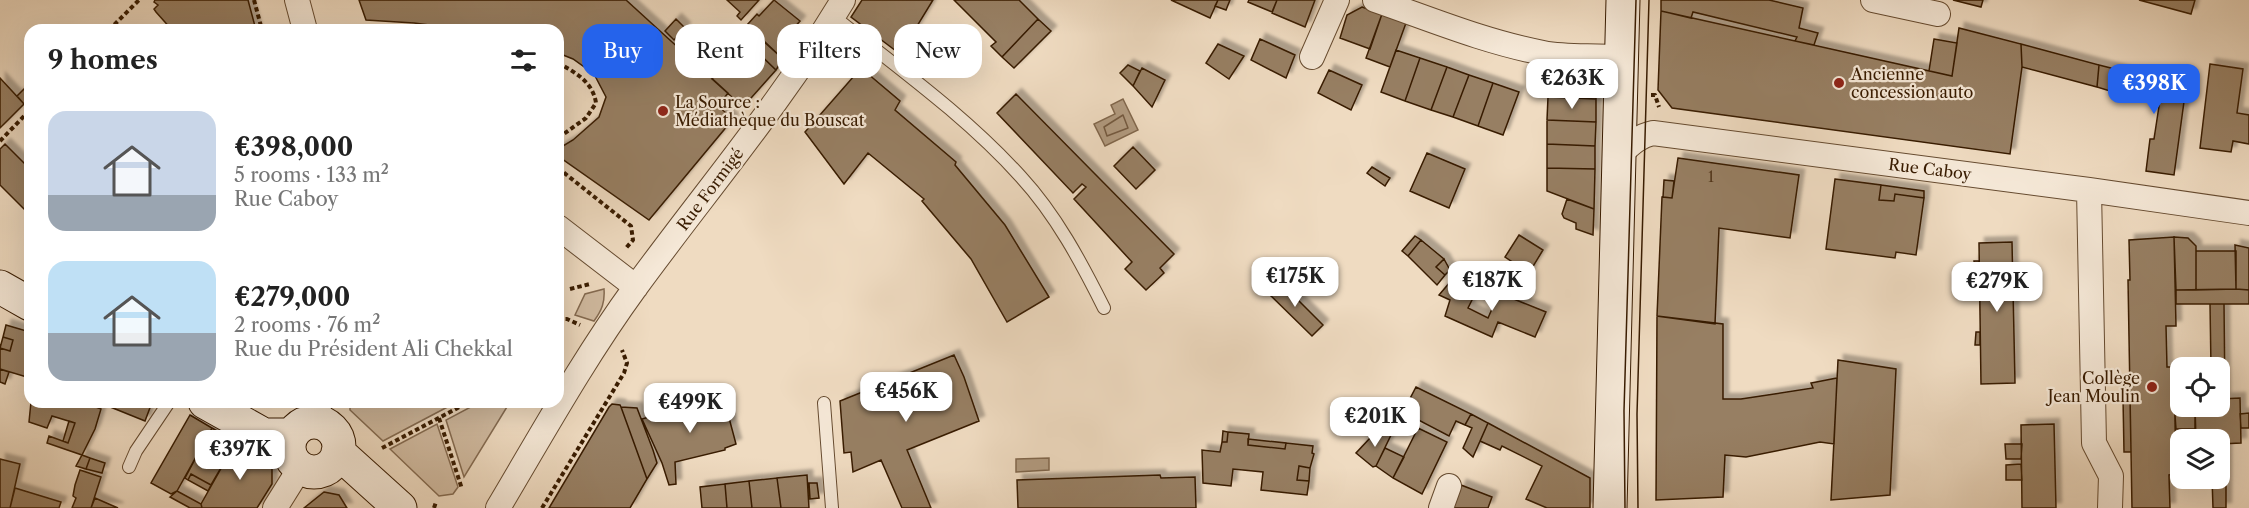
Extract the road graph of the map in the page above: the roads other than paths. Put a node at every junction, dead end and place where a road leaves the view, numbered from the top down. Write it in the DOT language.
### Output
graph roads {
  1 [pos="297,0"];
  2 [pos="1337,0"];
  3 [pos="1375,0"];
  4 [pos="1623,0"];
  5 [pos="1873,0"];
  6 [pos="835,6"];
  7 [pos="1938,14"];
  8 [pos="303,24"];
  9 [pos="1312,57"];
  10 [pos="1621,58"];
  11 [pos="1618,156"];
  12 [pos="2089,190"];
  13 [pos="2249,213"];
  14 [pos="564,232"];
  15 [pos="0,287"];
  16 [pos="636,287"];
  17 [pos="24,301"];
  18 [pos="1104,308"];
  19 [pos="564,398"];
  20 [pos="824,403"];
  21 [pos="165,408"];
  22 [pos="216,408"];
  23 [pos="558,408"];
  24 [pos="309,420"];
  25 [pos="338,452"];
  26 [pos="129,467"];
  27 [pos="300,468"];
  28 [pos="275,508"];
  29 [pos="400,508"];
  30 [pos="498,508"];
  31 [pos="832,508"];
  32 [pos="1610,508"];
  33 [pos="2110,508"];
  1 -- 8 [label="street"];
  2 -- 9 [label="street"];
  3 -- 10 [label="street"];
  4 -- 10 [label="main road"];
  5 -- 7 [label="street"];
  6 -- 16 [label="street, Rue Formigé"];
  6 -- 18 [label="lane"];
  10 -- 11 [label="main road"];
  11 -- 12 [label="street, Rue Caboy"];
  11 -- 32 [label="main road"];
  12 -- 13 [label="street, Rue Caboy"];
  12 -- 33 [label="street"];
  14 -- 16 [label="street"];
  15 -- 17 [label="main road"];
  16 -- 19 [label="street, Rue Formigé"];
  20 -- 31 [label="lane"];
  21 -- 26 [label="lane"];
  22 -- 24 [label="main road"];
  23 -- 30 [label="street, Rue Formigé"];
  24 -- 25 [label="main road"];
  24 -- 27 [label="main road"];
  25 -- 27 [label="main road"];
  25 -- 29 [label="main road"];
  27 -- 28 [label="street"];
}
